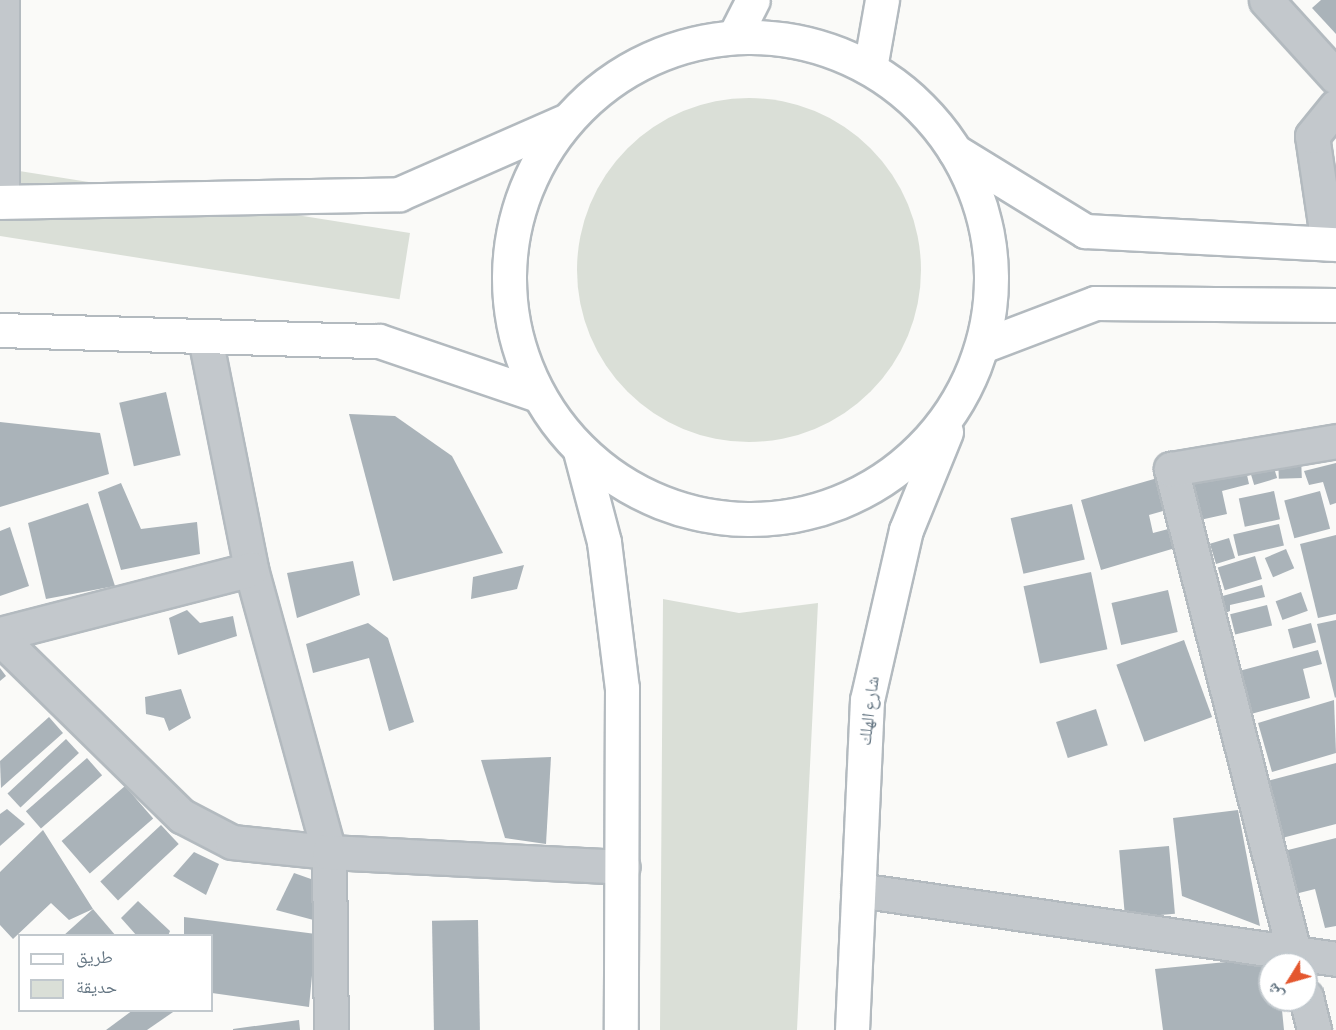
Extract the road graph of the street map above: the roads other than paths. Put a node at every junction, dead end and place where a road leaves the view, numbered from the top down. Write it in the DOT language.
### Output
graph roads {
  1 [pos="2,0"];
  2 [pos="753,0"];
  3 [pos="882,0"];
  4 [pos="1266,0"];
  5 [pos="735,35"];
  6 [pos="870,68"];
  7 [pos="1336,77"];
  8 [pos="1336,106"];
  9 [pos="563,122"];
  10 [pos="955,151"];
  11 [pos="1,202"];
  12 [pos="1332,244"];
  13 [pos="1336,305"];
  14 [pos="0,330"];
  15 [pos="205,338"];
  16 [pos="982,346"];
  17 [pos="538,395"];
  18 [pos="957,405"];
  19 [pos="1336,441"];
  20 [pos="580,451"];
  21 [pos="251,569"];
  22 [pos="0,636"];
  23 [pos="329,852"];
  24 [pos="623,867"];
  25 [pos="858,890"];
  26 [pos="1294,952"];
  27 [pos="1258,954"];
  28 [pos="1318,959"];
  29 [pos="1336,959"];
  30 [pos="1310,1012"];
  31 [pos="331,1030"];
  32 [pos="621,1030"];
  33 [pos="852,1030"];
  34 [pos="1314,1030"];
  1 -- 11 [label="street"];
  2 -- 5 [label="main road"];
  3 -- 6 [label="main road"];
  4 -- 7 [label="street"];
  5 -- 6 [label="main road"];
  5 -- 9 [label="main road"];
  6 -- 10 [label="main road"];
  8 -- 12 [label="street"];
  9 -- 11 [label="main road"];
  9 -- 17 [label="main road"];
  10 -- 12 [label="main road"];
  10 -- 16 [label="main road, شارع الهلك"];
  13 -- 16 [label="main road"];
  14 -- 15 [label="main road"];
  15 -- 17 [label="main road"];
  15 -- 21 [label="street"];
  16 -- 18 [label="main road, شارع الهلك"];
  17 -- 20 [label="main road"];
  18 -- 20 [label="main road"];
  18 -- 25 [label="main road, شارع الهلك"];
  19 -- 26 [label="street"];
  20 -- 24 [label="main road"];
  21 -- 22 [label="street"];
  21 -- 23 [label="street"];
  22 -- 23 [label="street"];
  23 -- 24 [label="street"];
  23 -- 31 [label="street"];
  24 -- 32 [label="main road"];
  25 -- 27 [label="street"];
  25 -- 33 [label="main road, شارع الهلك"];
  28 -- 29 [label="street"];
  30 -- 34 [label="street"];
}
